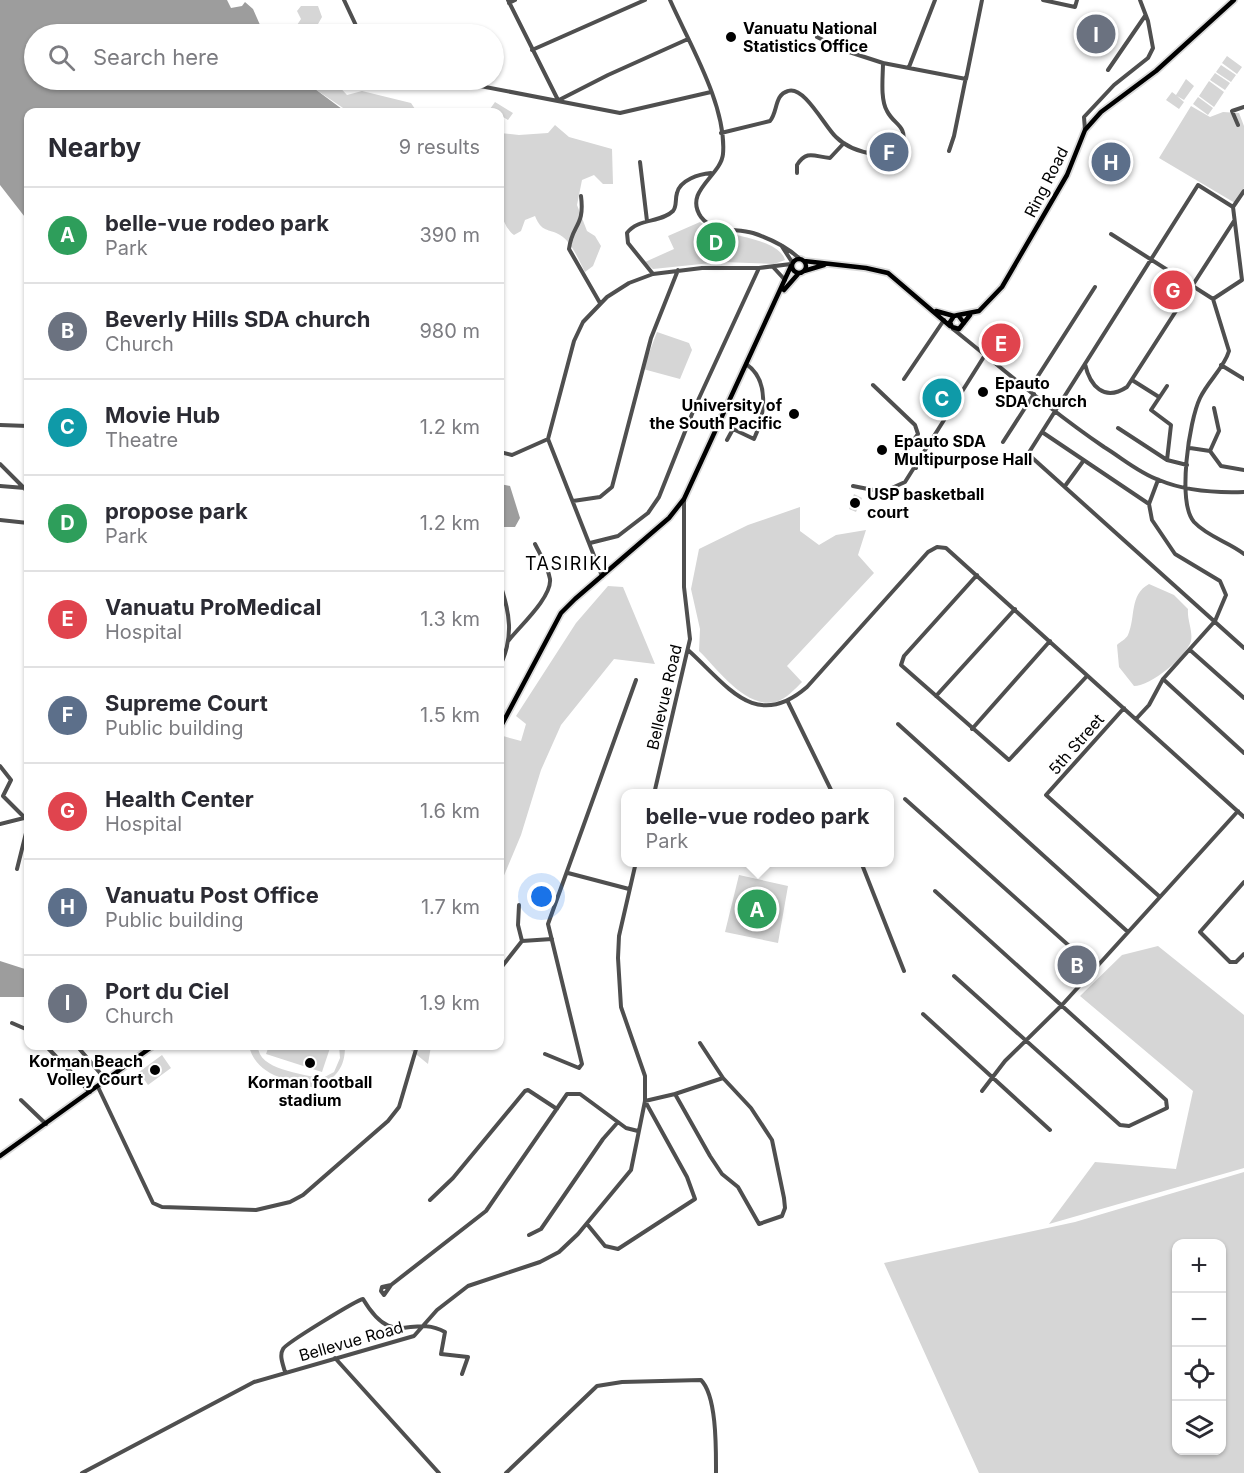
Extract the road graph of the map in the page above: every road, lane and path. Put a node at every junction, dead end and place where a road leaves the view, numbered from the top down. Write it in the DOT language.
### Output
graph roads {
  1 [pos="344,0"];
  2 [pos="515,0"];
  3 [pos="645,0"];
  4 [pos="670,0"];
  5 [pos="935,0"];
  6 [pos="982,0"];
  7 [pos="1043,0"];
  8 [pos="1077,0"];
  9 [pos="1140,0"];
  10 [pos="1234,0"];
  11 [pos="508,1"];
  12 [pos="1146,15"];
  13 [pos="355,24"];
  14 [pos="817,37"];
  15 [pos="688,39"];
  16 [pos="532,50"];
  17 [pos="882,63"];
  18 [pos="909,67"];
  19 [pos="1107,70"];
  20 [pos="966,77"];
  21 [pos="501,90"];
  22 [pos="711,92"];
  23 [pos="558,101"];
  24 [pos="1244,106"];
  25 [pos="1238,125"];
  26 [pos="1085,129"];
  27 [pos="721,133"];
  28 [pos="844,143"];
  29 [pos="949,151"];
  30 [pos="640,162"];
  31 [pos="712,173"];
  32 [pos="797,173"];
  33 [pos="1244,191"];
  34 [pos="581,196"];
  35 [pos="1233,207"];
  36 [pos="647,221"];
  37 [pos="1234,221"];
  38 [pos="1111,234"];
  39 [pos="778,243"];
  40 [pos="802,260"];
  41 [pos="1150,261"];
  42 [pos="792,264"];
  43 [pos="831,264"];
  44 [pos="773,267"];
  45 [pos="759,268"];
  46 [pos="678,270"];
  47 [pos="802,272"];
  48 [pos="653,274"];
  49 [pos="1243,279"];
  50 [pos="786,281"];
  51 [pos="1190,286"];
  52 [pos="1095,287"];
  53 [pos="777,299"];
  54 [pos="1213,300"];
  55 [pos="600,303"];
  56 [pos="931,308"];
  57 [pos="972,314"];
  58 [pos="956,315"];
  59 [pos="944,320"];
  60 [pos="963,324"];
  61 [pos="952,327"];
  62 [pos="967,339"];
  63 [pos="985,355"];
  64 [pos="1084,363"];
  65 [pos="746,364"];
  66 [pos="1221,365"];
  67 [pos="904,379"];
  68 [pos="1244,379"];
  69 [pos="1132,380"];
  70 [pos="873,386"];
  71 [pos="1167,386"];
  72 [pos="1029,390"];
  73 [pos="1034,394"];
  74 [pos="1160,397"];
  75 [pos="1215,408"];
  76 [pos="1054,411"];
  77 [pos="0,425"];
  78 [pos="24,426"];
  79 [pos="1118,428"];
  80 [pos="1042,432"];
  81 [pos="548,439"];
  82 [pos="727,440"];
  83 [pos="1003,442"];
  84 [pos="1190,448"];
  85 [pos="1209,451"];
  86 [pos="504,453"];
  87 [pos="1083,460"];
  88 [pos="1167,460"];
  89 [pos="0,464"];
  90 [pos="1187,465"];
  91 [pos="916,468"];
  92 [pos="1244,470"];
  93 [pos="1158,480"];
  94 [pos="24,484"];
  95 [pos="0,486"];
  96 [pos="853,486"];
  97 [pos="1065,486"];
  98 [pos="24,487"];
  99 [pos="1184,487"];
  100 [pos="1244,492"];
  101 [pos="684,499"];
  102 [pos="573,501"];
  103 [pos="1149,504"];
  104 [pos="0,520"];
  105 [pos="24,523"];
  106 [pos="590,543"];
  107 [pos="536,544"];
  108 [pos="1243,553"];
  109 [pos="978,575"];
  110 [pos="602,576"];
  111 [pos="504,596"];
  112 [pos="1015,609"];
  113 [pos="1215,621"];
  114 [pos="509,640"];
  115 [pos="1050,641"];
  116 [pos="1244,648"];
  117 [pos="688,650"];
  118 [pos="1190,650"];
  119 [pos="504,654"];
  120 [pos="1087,676"];
  121 [pos="1163,679"];
  122 [pos="636,680"];
  123 [pos="936,696"];
  124 [pos="1244,698"];
  125 [pos="788,702"];
  126 [pos="1124,708"];
  127 [pos="1136,719"];
  128 [pos="504,720"];
  129 [pos="898,724"];
  130 [pos="972,729"];
  131 [pos="1244,753"];
  132 [pos="0,766"];
  133 [pos="655,789"];
  134 [pos="830,789"];
  135 [pos="905,799"];
  136 [pos="1238,811"];
  137 [pos="1244,817"];
  138 [pos="24,818"];
  139 [pos="24,821"];
  140 [pos="0,824"];
  141 [pos="24,835"];
  142 [pos="635,867"];
  143 [pos="863,867"];
  144 [pos="17,869"];
  145 [pos="568,873"];
  146 [pos="1244,882"];
  147 [pos="629,889"];
  148 [pos="935,891"];
  149 [pos="1160,897"];
  150 [pos="519,905"];
  151 [pos="1128,932"];
  152 [pos="552,939"];
  153 [pos="522,941"];
  154 [pos="1244,954"];
  155 [pos="504,964"];
  156 [pos="1095,969"];
  157 [pos="904,971"];
  158 [pos="954,976"];
  159 [pos="1062,1005"];
  160 [pos="923,1014"];
  161 [pos="12,1023"];
  162 [pos="24,1028"];
  163 [pos="1026,1040"];
  164 [pos="700,1042"];
  165 [pos="50,1050"];
  166 [pos="81,1050"];
  167 [pos="148,1050"];
  168 [pos="416,1050"];
  169 [pos="545,1054"];
  170 [pos="993,1076"];
  171 [pos="723,1078"];
  172 [pos="107,1080"];
  173 [pos="98,1087"];
  174 [pos="982,1091"];
  175 [pos="90,1093"];
  176 [pos="675,1094"];
  177 [pos="21,1100"];
  178 [pos="645,1101"];
  179 [pos="557,1109"];
  180 [pos="618,1122"];
  181 [pos="46,1124"];
  182 [pos="1050,1130"];
  183 [pos="639,1131"];
  184 [pos="0,1156"];
  185 [pos="430,1200"];
  186 [pos="586,1224"];
  187 [pos="529,1235"];
  188 [pos="391,1285"];
  189 [pos="424,1327"];
  190 [pos="335,1358"];
  191 [pos="285,1371"];
  192 [pos="462,1374"];
  193 [pos="82,1473"];
  194 [pos="439,1473"];
  195 [pos="506,1473"];
  196 [pos="716,1473"];
  1 -- 13 [label="street"];
  2 -- 11 [label="street"];
  3 -- 16 [label="street"];
  4 -- 15 [label="street"];
  5 -- 18 [label="street"];
  6 -- 20 [label="street"];
  7 -- 8 [label="street"];
  9 -- 12 [label="street"];
  10 -- 26 [label="main road, Ring Road"];
  11 -- 16 [label="street"];
  12 -- 19 [label="street"];
  12 -- 26 [label="street"];
  14 -- 17 [label="street"];
  15 -- 22 [label="street"];
  15 -- 23 [label="street"];
  16 -- 23 [label="street"];
  17 -- 18 [label="street"];
  17 -- 28 [label="street"];
  18 -- 20 [label="street"];
  20 -- 29 [label="street"];
  21 -- 23 [label="street"];
  22 -- 23 [label="street"];
  22 -- 27 [label="street"];
  24 -- 25 [label="street"];
  26 -- 57 [label="main road, Ring Road"];
  27 -- 28 [label="street"];
  27 -- 31 [label="street"];
  28 -- 32 [label="street"];
  30 -- 36 [label="street"];
  31 -- 36 [label="street"];
  31 -- 39 [label="street"];
  33 -- 35 [label="street"];
  34 -- 55 [label="street"];
  35 -- 37 [label="street"];
  35 -- 41 [label="street"];
  36 -- 48 [label="street"];
  37 -- 49 [label="street"];
  37 -- 51 [label="street"];
  38 -- 41 [label="street"];
  39 -- 40 [label="street"];
  39 -- 42 [label="street"];
  40 -- 42 [label="main road"];
  40 -- 43 [label="main road"];
  40 -- 47 [label="main road"];
  41 -- 51 [label="street"];
  41 -- 64 [label="street"];
  42 -- 44 [label="street"];
  42 -- 47 [label="main road"];
  42 -- 50 [label="main road"];
  43 -- 47 [label="main road"];
  43 -- 56 [label="main road"];
  44 -- 45 [label="street"];
  44 -- 50 [label="street"];
  45 -- 46 [label="street"];
  45 -- 106 [label="street"];
  46 -- 48 [label="street"];
  46 -- 102 [label="street"];
  47 -- 53 [label="main road"];
  48 -- 55 [label="street"];
  49 -- 54 [label="street"];
  50 -- 53 [label="main road"];
  51 -- 54 [label="street"];
  51 -- 69 [label="street"];
  52 -- 72 [label="street"];
  53 -- 65 [label="main road"];
  54 -- 66 [label="street"];
  55 -- 81 [label="street"];
  56 -- 58 [label="main road"];
  56 -- 59 [label="main road"];
  57 -- 58 [label="main road"];
  57 -- 60 [label="main road, Ring Road"];
  58 -- 60 [label="main road"];
  58 -- 61 [label="main road"];
  59 -- 61 [label="main road"];
  59 -- 67 [label="street"];
  60 -- 61 [label="main road"];
  60 -- 62 [label="street"];
  61 -- 62 [label="street"];
  62 -- 63 [label="street"];
  63 -- 72 [label="street"];
  63 -- 91 [label="street"];
  64 -- 69 [label="street"];
  64 -- 76 [label="street"];
  65 -- 82 [label="street"];
  65 -- 101 [label="main road"];
  66 -- 68 [label="street"];
  66 -- 84 [label="street"];
  69 -- 74 [label="street"];
  70 -- 91 [label="street"];
  71 -- 74 [label="street"];
  72 -- 73 [label="street"];
  73 -- 76 [label="street"];
  73 -- 83 [label="street"];
  74 -- 88 [label="street"];
  75 -- 85 [label="street"];
  76 -- 80 [label="street"];
  76 -- 93 [label="street"];
  77 -- 78 [label="street"];
  79 -- 88 [label="street"];
  80 -- 87 [label="street"];
  80 -- 97 [label="street"];
  81 -- 86 [label="street"];
  81 -- 102 [label="street"];
  84 -- 85 [label="street"];
  84 -- 90 [label="street"];
  85 -- 92 [label="street"];
  87 -- 97 [label="street"];
  87 -- 103 [label="street"];
  88 -- 90 [label="street"];
  89 -- 94 [label="street"];
  90 -- 99 [label="street"];
  91 -- 96 [label="street"];
  93 -- 99 [label="street"];
  93 -- 103 [label="street"];
  95 -- 98 [label="street"];
  97 -- 113 [label="street"];
  99 -- 100 [label="street"];
  99 -- 108 [label="street"];
  101 -- 110 [label="main road"];
  101 -- 117 [label="street, Bellevue Road"];
  102 -- 106 [label="street"];
  103 -- 113 [label="street"];
  104 -- 105 [label="street"];
  106 -- 110 [label="street"];
  107 -- 114 [label="street"];
  109 -- 112 [label="street"];
  109 -- 123 [label="street"];
  109 -- 125 [label="street"];
  110 -- 128 [label="main road"];
  111 -- 114 [label="street"];
  112 -- 115 [label="street"];
  112 -- 123 [label="street"];
  113 -- 116 [label="street"];
  113 -- 118 [label="street"];
  114 -- 119 [label="street"];
  115 -- 120 [label="street"];
  115 -- 130 [label="street"];
  117 -- 125 [label="street"];
  117 -- 133 [label="street, Bellevue Road"];
  118 -- 121 [label="street"];
  118 -- 124 [label="street"];
  120 -- 126 [label="street"];
  120 -- 130 [label="street"];
  121 -- 127 [label="street"];
  121 -- 131 [label="street"];
  122 -- 145 [label="street"];
  123 -- 130 [label="street"];
  125 -- 134 [label="street"];
  126 -- 127 [label="street"];
  126 -- 149 [label="street, 5th Street"];
  127 -- 136 [label="street"];
  129 -- 151 [label="street"];
  132 -- 138 [label="street"];
  135 -- 156 [label="street"];
  136 -- 137 [label="street"];
  136 -- 149 [label="street"];
  139 -- 140 [label="street"];
  141 -- 144 [label="street"];
  142 -- 147 [label="street, Bellevue Road"];
  143 -- 157 [label="street"];
  145 -- 147 [label="street"];
  145 -- 152 [label="street"];
  146 -- 154 [label="street"];
  147 -- 178 [label="street, Bellevue Road"];
  148 -- 159 [label="street"];
  149 -- 151 [label="street"];
  150 -- 153 [label="street"];
  151 -- 156 [label="street"];
  152 -- 153 [label="street"];
  152 -- 169 [label="street"];
  153 -- 155 [label="street"];
  156 -- 159 [label="street"];
  158 -- 163 [label="street"];
  159 -- 163 [label="street"];
  159 -- 163 [label="street"];
  160 -- 170 [label="street"];
  161 -- 162 [label="street"];
  163 -- 170 [label="street"];
  164 -- 171 [label="street"];
  165 -- 175 [label="street"];
  166 -- 172 [label="street"];
  167 -- 172 [label="main road"];
  168 -- 173 [label="street"];
  170 -- 174 [label="street"];
  170 -- 182 [label="street"];
  171 -- 176 [label="street"];
  171 -- 176 [label="street"];
  172 -- 173 [label="main road"];
  173 -- 175 [label="main road"];
  175 -- 181 [label="main road"];
  176 -- 178 [label="street"];
  177 -- 181 [label="street"];
  178 -- 183 [label="street, Bellevue Road"];
  178 -- 186 [label="street"];
  179 -- 180 [label="street"];
  179 -- 185 [label="street"];
  179 -- 188 [label="street"];
  180 -- 183 [label="street"];
  180 -- 187 [label="street"];
  181 -- 184 [label="main road"];
  183 -- 186 [label="street, Bellevue Road"];
  186 -- 189 [label="street, Bellevue Road"];
  189 -- 190 [label="street, Bellevue Road"];
  189 -- 191 [label="street"];
  189 -- 192 [label="street"];
  190 -- 191 [label="street, Bellevue Road"];
  190 -- 194 [label="street"];
  191 -- 193 [label="street, Bellevue Road"];
  195 -- 196 [label="street"];
}
